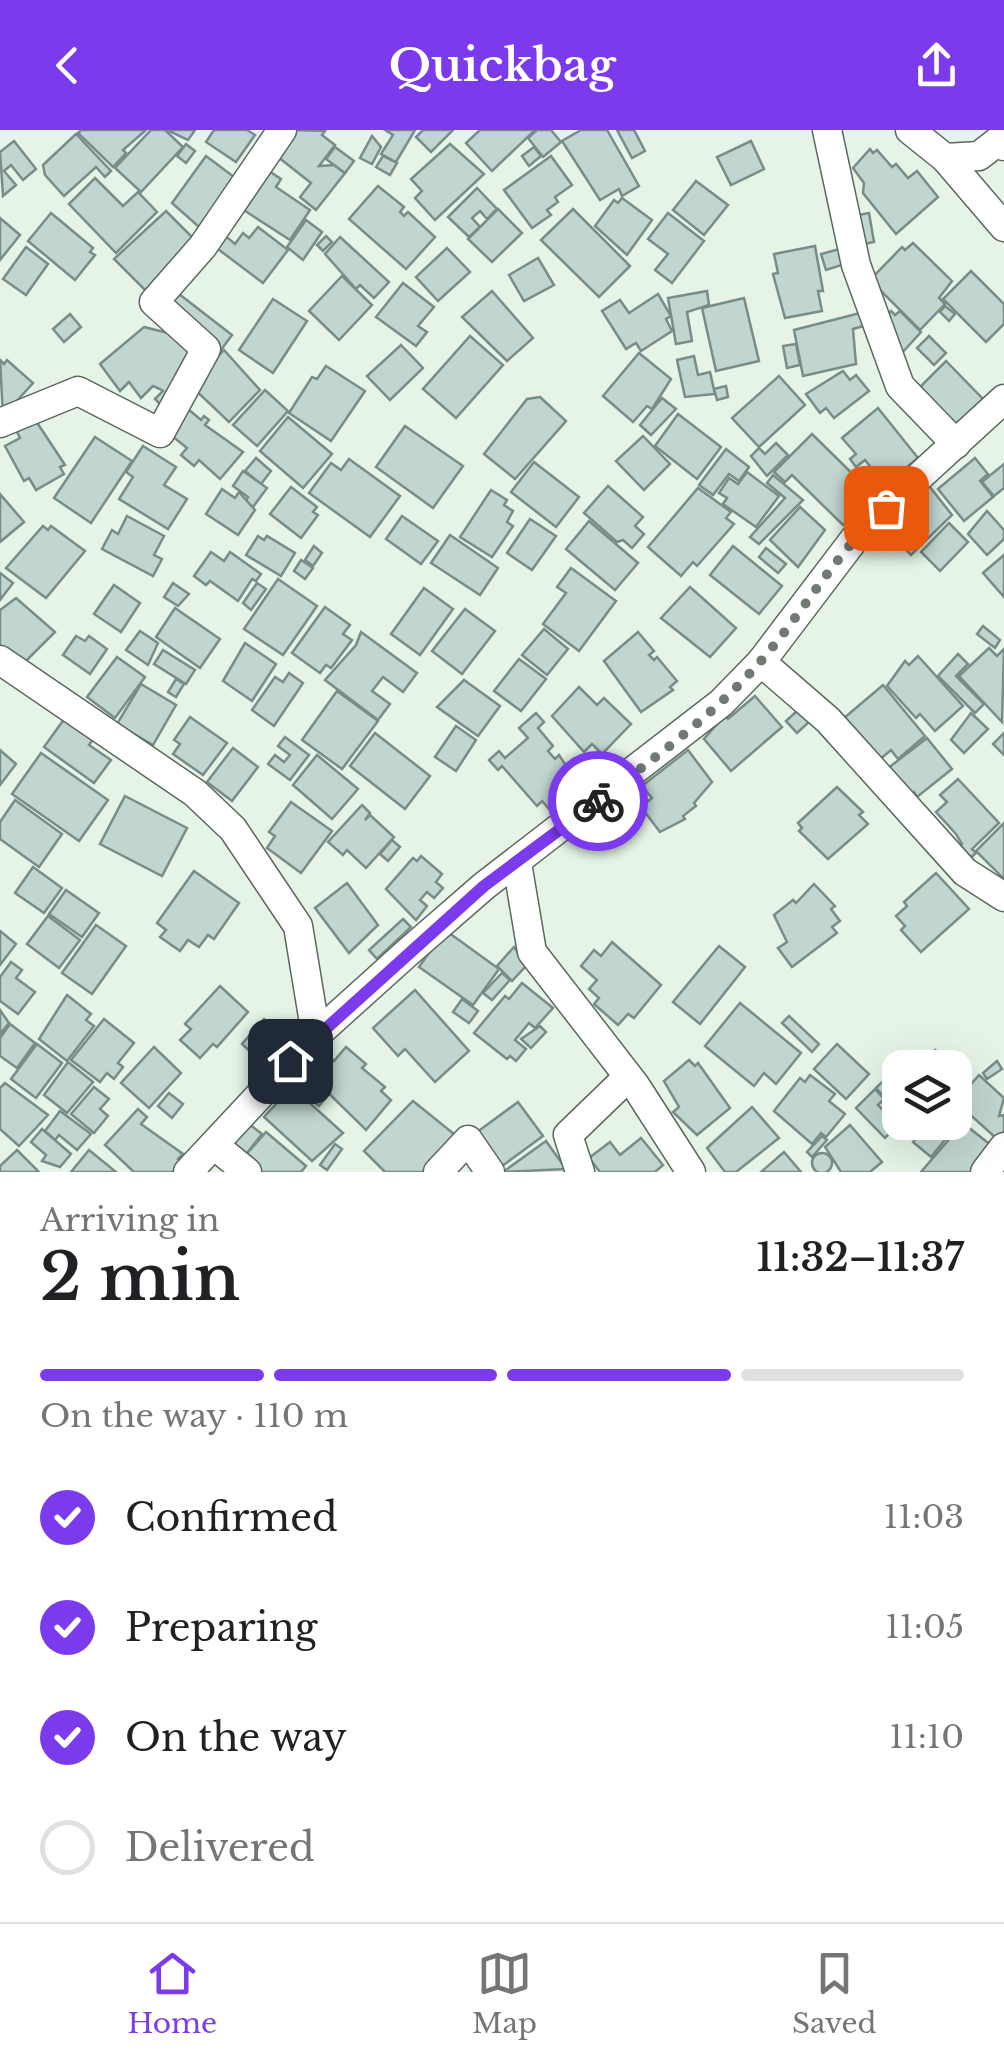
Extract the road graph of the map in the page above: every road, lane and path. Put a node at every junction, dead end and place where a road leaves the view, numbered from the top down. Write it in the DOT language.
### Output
graph roads {
  1 [pos="282,130"];
  2 [pos="827,130"];
  3 [pos="910,130"];
  4 [pos="1004,146"];
  5 [pos="946,158"];
  6 [pos="1004,227"];
  7 [pos="1004,399"];
  8 [pos="0,423"];
  9 [pos="956,444"];
  10 [pos="0,660"];
  11 [pos="761,662"];
  12 [pos="517,864"];
  13 [pos="1004,897"];
  14 [pos="316,1035"];
  15 [pos="628,1077"];
  16 [pos="214,1144"];
  17 [pos="1004,1147"];
  18 [pos="188,1172"];
  19 [pos="247,1172"];
  20 [pos="438,1172"];
  21 [pos="490,1172"];
  22 [pos="580,1172"];
  23 [pos="691,1172"];
  24 [pos="985,1172"];
  1 -- 8 [label="street"];
  2 -- 9 [label="street"];
  3 -- 5 [label="street"];
  4 -- 5 [label="street"];
  5 -- 6 [label="street"];
  7 -- 9 [label="street"];
  9 -- 11 [label="street"];
  10 -- 14 [label="street"];
  11 -- 12 [label="street"];
  11 -- 13 [label="street"];
  12 -- 14 [label="street"];
  12 -- 15 [label="street"];
  14 -- 16 [label="street"];
  15 -- 22 [label="street"];
  15 -- 23 [label="street"];
  16 -- 18 [label="street"];
  16 -- 19 [label="street"];
  17 -- 24 [label="street"];
  20 -- 21 [label="street"];
}
